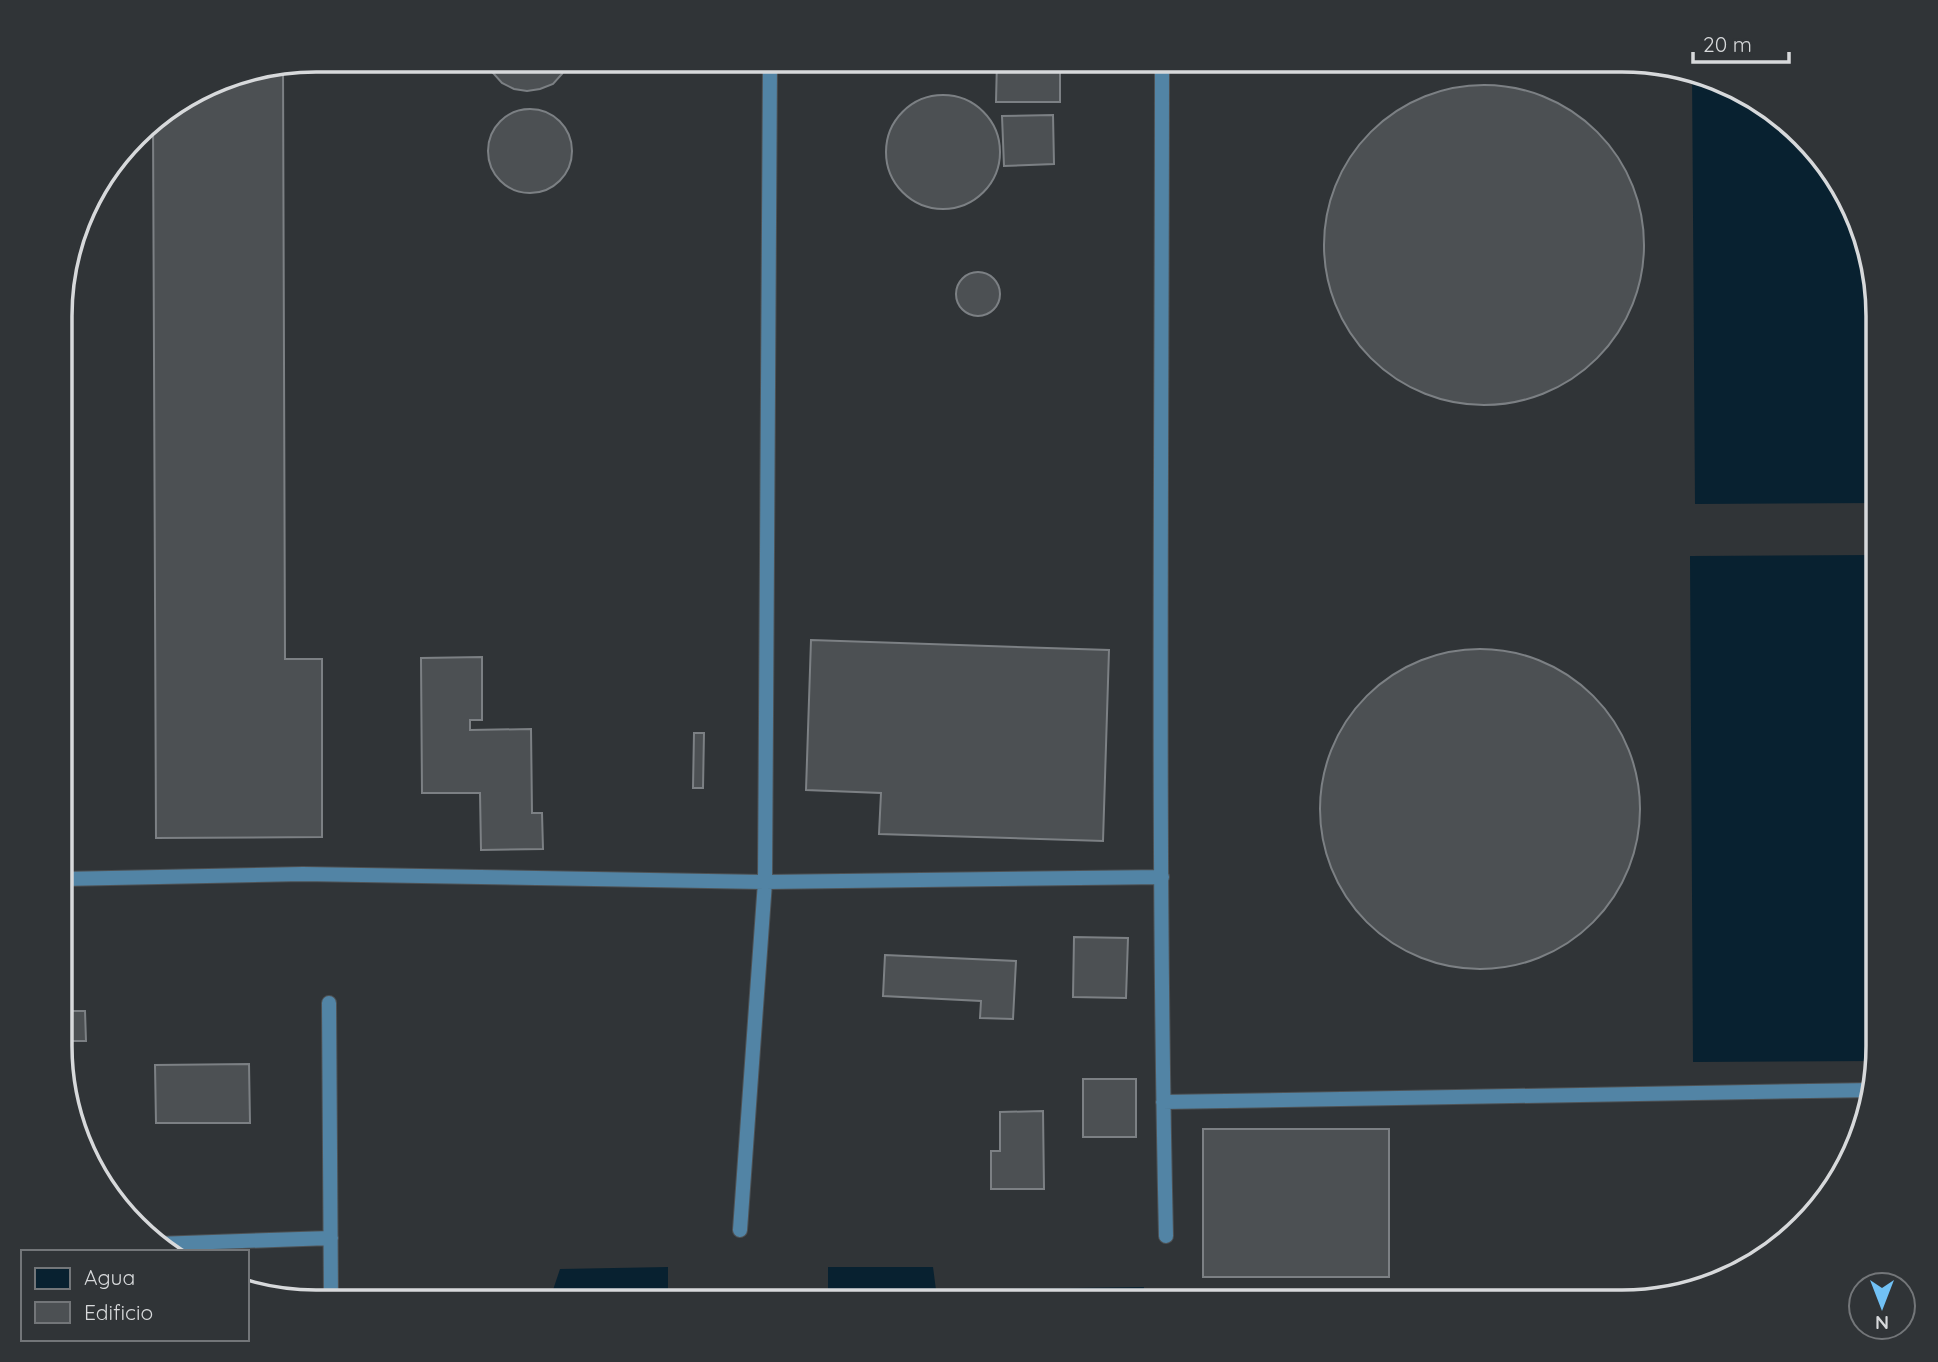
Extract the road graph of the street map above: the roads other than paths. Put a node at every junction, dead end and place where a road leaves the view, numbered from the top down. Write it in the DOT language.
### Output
graph roads {
  1 [pos="770,72"];
  2 [pos="1163,72"];
  3 [pos="1162,877"];
  4 [pos="72,879"];
  5 [pos="765,882"];
  6 [pos="329,1003"];
  7 [pos="1862,1090"];
  8 [pos="1163,1102"];
  9 [pos="740,1230"];
  10 [pos="1166,1236"];
  11 [pos="331,1238"];
  12 [pos="172,1243"];
  13 [pos="331,1290"];
  1 -- 5 [label="lane"];
  2 -- 3 [label="lane"];
  3 -- 5 [label="lane"];
  3 -- 8 [label="lane"];
  4 -- 5 [label="lane"];
  5 -- 9 [label="lane"];
  6 -- 11 [label="lane"];
  7 -- 8 [label="lane"];
  8 -- 10 [label="lane"];
  11 -- 12 [label="lane"];
  11 -- 13 [label="lane"];
}
